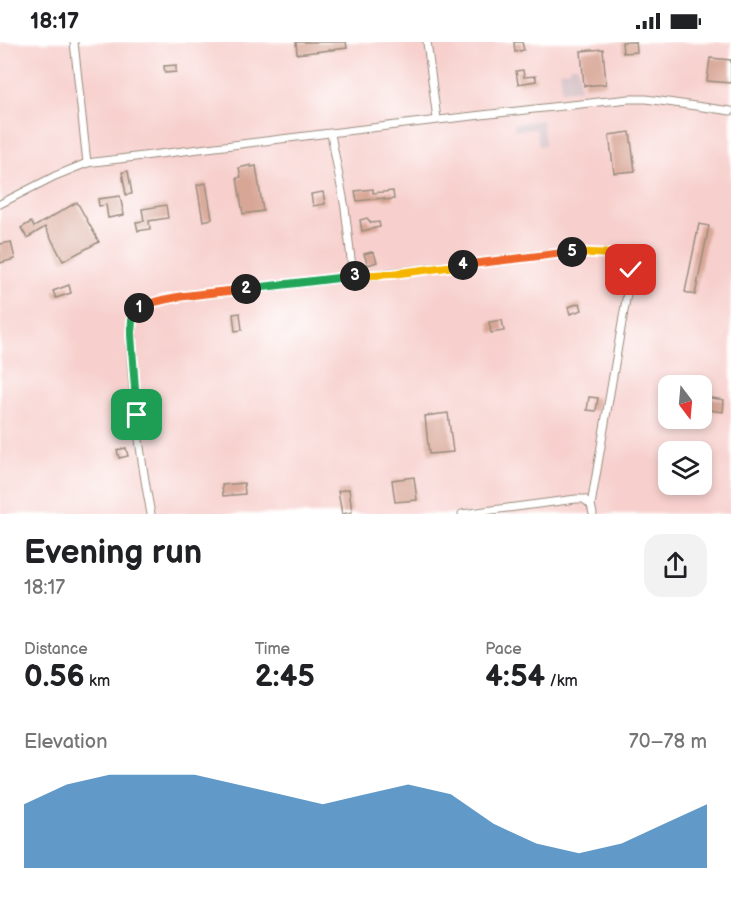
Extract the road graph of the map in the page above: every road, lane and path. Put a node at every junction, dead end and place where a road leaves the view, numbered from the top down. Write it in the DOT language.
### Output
graph roads {
  1 [pos="74,42"];
  2 [pos="427,42"];
  3 [pos="731,111"];
  4 [pos="437,119"];
  5 [pos="331,134"];
  6 [pos="87,163"];
  7 [pos="0,204"];
  8 [pos="353,276"];
  9 [pos="591,505"];
  10 [pos="151,514"];
  11 [pos="462,514"];
  12 [pos="593,514"];
  1 -- 6 [label="street"];
  2 -- 4 [label="street"];
  3 -- 4 [label="street"];
  4 -- 5 [label="street"];
  5 -- 6 [label="street"];
  5 -- 8 [label="street"];
  6 -- 7 [label="street"];
  8 -- 9 [label="street"];
  8 -- 10 [label="street"];
  9 -- 11 [label="street"];
  9 -- 12 [label="street"];
}
